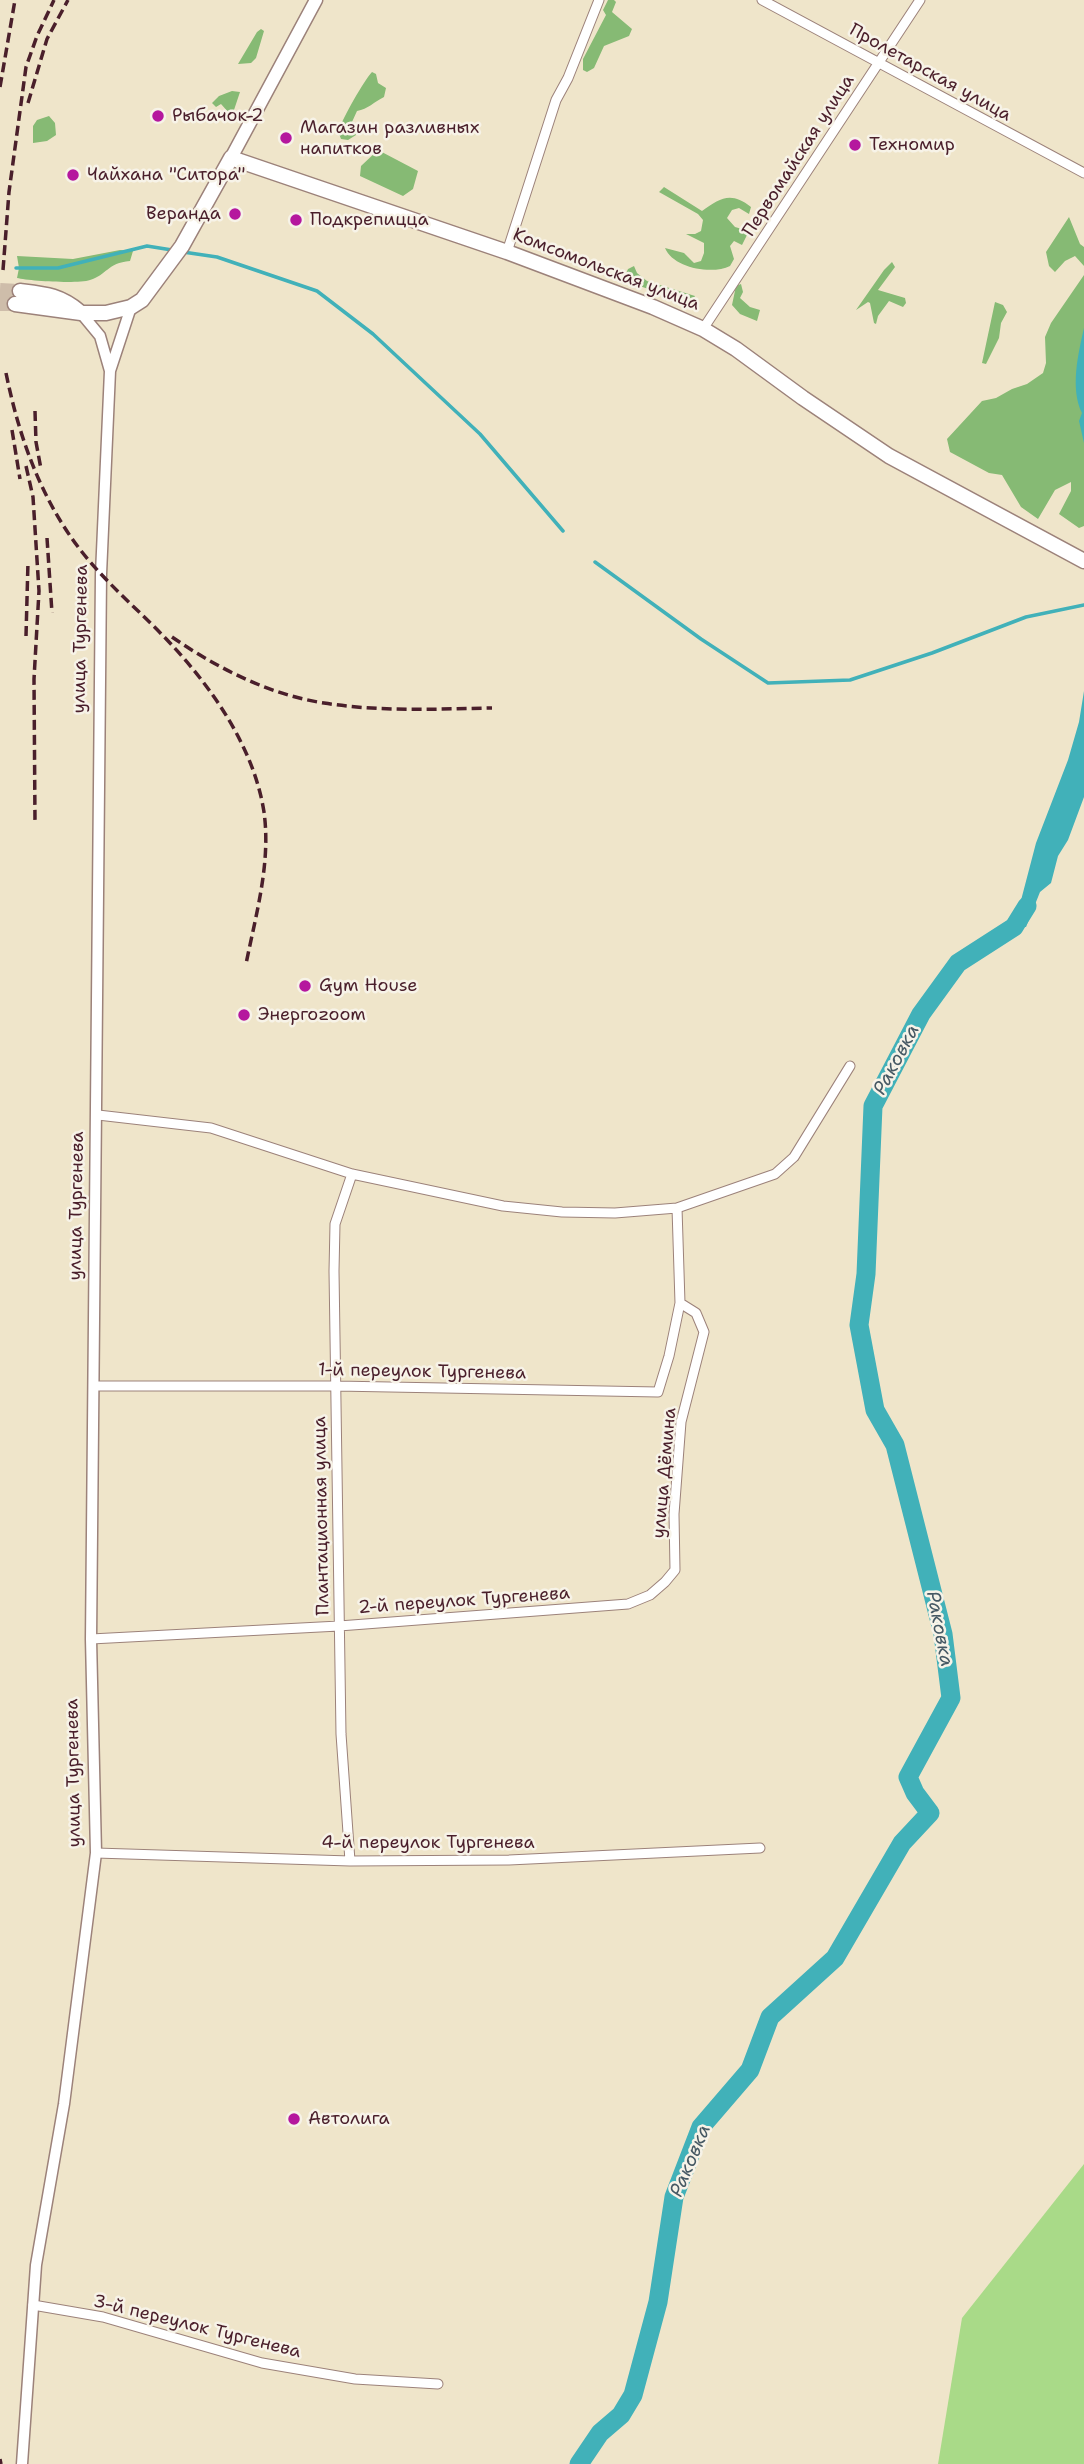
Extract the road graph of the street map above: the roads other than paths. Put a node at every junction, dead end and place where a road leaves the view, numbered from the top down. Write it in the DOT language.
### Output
graph roads {
  1 [pos="316,0"];
  2 [pos="599,0"];
  3 [pos="762,0"];
  4 [pos="920,0"];
  5 [pos="879,63"];
  6 [pos="231,158"];
  7 [pos="1084,173"];
  8 [pos="507,252"];
  9 [pos="17,297"];
  10 [pos="131,307"];
  11 [pos="81,313"];
  12 [pos="703,329"];
  13 [pos="110,371"];
  14 [pos="1084,561"];
  15 [pos="850,1066"];
  16 [pos="98,1115"];
  17 [pos="352,1174"];
  18 [pos="677,1208"];
  19 [pos="680,1303"];
  20 [pos="336,1385"];
  21 [pos="94,1386"];
  22 [pos="665,1582"];
  23 [pos="339,1626"];
  24 [pos="91,1639"];
  25 [pos="761,1847"];
  26 [pos="96,1853"];
  27 [pos="350,1861"];
  28 [pos="33,2305"];
  29 [pos="438,2384"];
  30 [pos="22,2464"];
  1 -- 6 [label="main road"];
  2 -- 8 [label="street"];
  3 -- 5 [label="street, Пролетарская улица"];
  4 -- 5 [label="street, Первомайская улица"];
  5 -- 7 [label="street, Пролетарская улица"];
  5 -- 12 [label="street, Первомайская улица"];
  6 -- 8 [label="main road, Комсомольская улица"];
  6 -- 10 [label="main road"];
  8 -- 12 [label="main road, Комсомольская улица"];
  9 -- 11 [label="main road"];
  10 -- 11 [label="main road"];
  10 -- 13 [label="street, улица Тургенева"];
  11 -- 13 [label="street"];
  12 -- 14 [label="main road, Комсомольская улица"];
  13 -- 16 [label="street, улица Тургенева"];
  15 -- 18 [label="street"];
  16 -- 17 [label="street"];
  16 -- 21 [label="street, улица Тургенева"];
  17 -- 18 [label="street"];
  17 -- 20 [label="street, Плантационная улица"];
  18 -- 19 [label="street"];
  19 -- 20 [label="street, 1-й переулок Тургенева"];
  19 -- 22 [label="street, улица Дёмина"];
  20 -- 21 [label="street, 1-й переулок Тургенева"];
  20 -- 23 [label="street, Плантационная улица"];
  21 -- 24 [label="street, улица Тургенева"];
  22 -- 23 [label="street, 2-й переулок Тургенева"];
  23 -- 24 [label="street, 2-й переулок Тургенева"];
  23 -- 27 [label="street, Плантационная улица"];
  24 -- 26 [label="street, улица Тургенева"];
  25 -- 27 [label="street, 4-й переулок Тургенева"];
  26 -- 27 [label="street, 4-й переулок Тургенева"];
  26 -- 28 [label="street, улица Тургенева"];
  28 -- 29 [label="street, 3-й переулок Тургенева"];
  28 -- 30 [label="street, улица Тургенева"];
}
